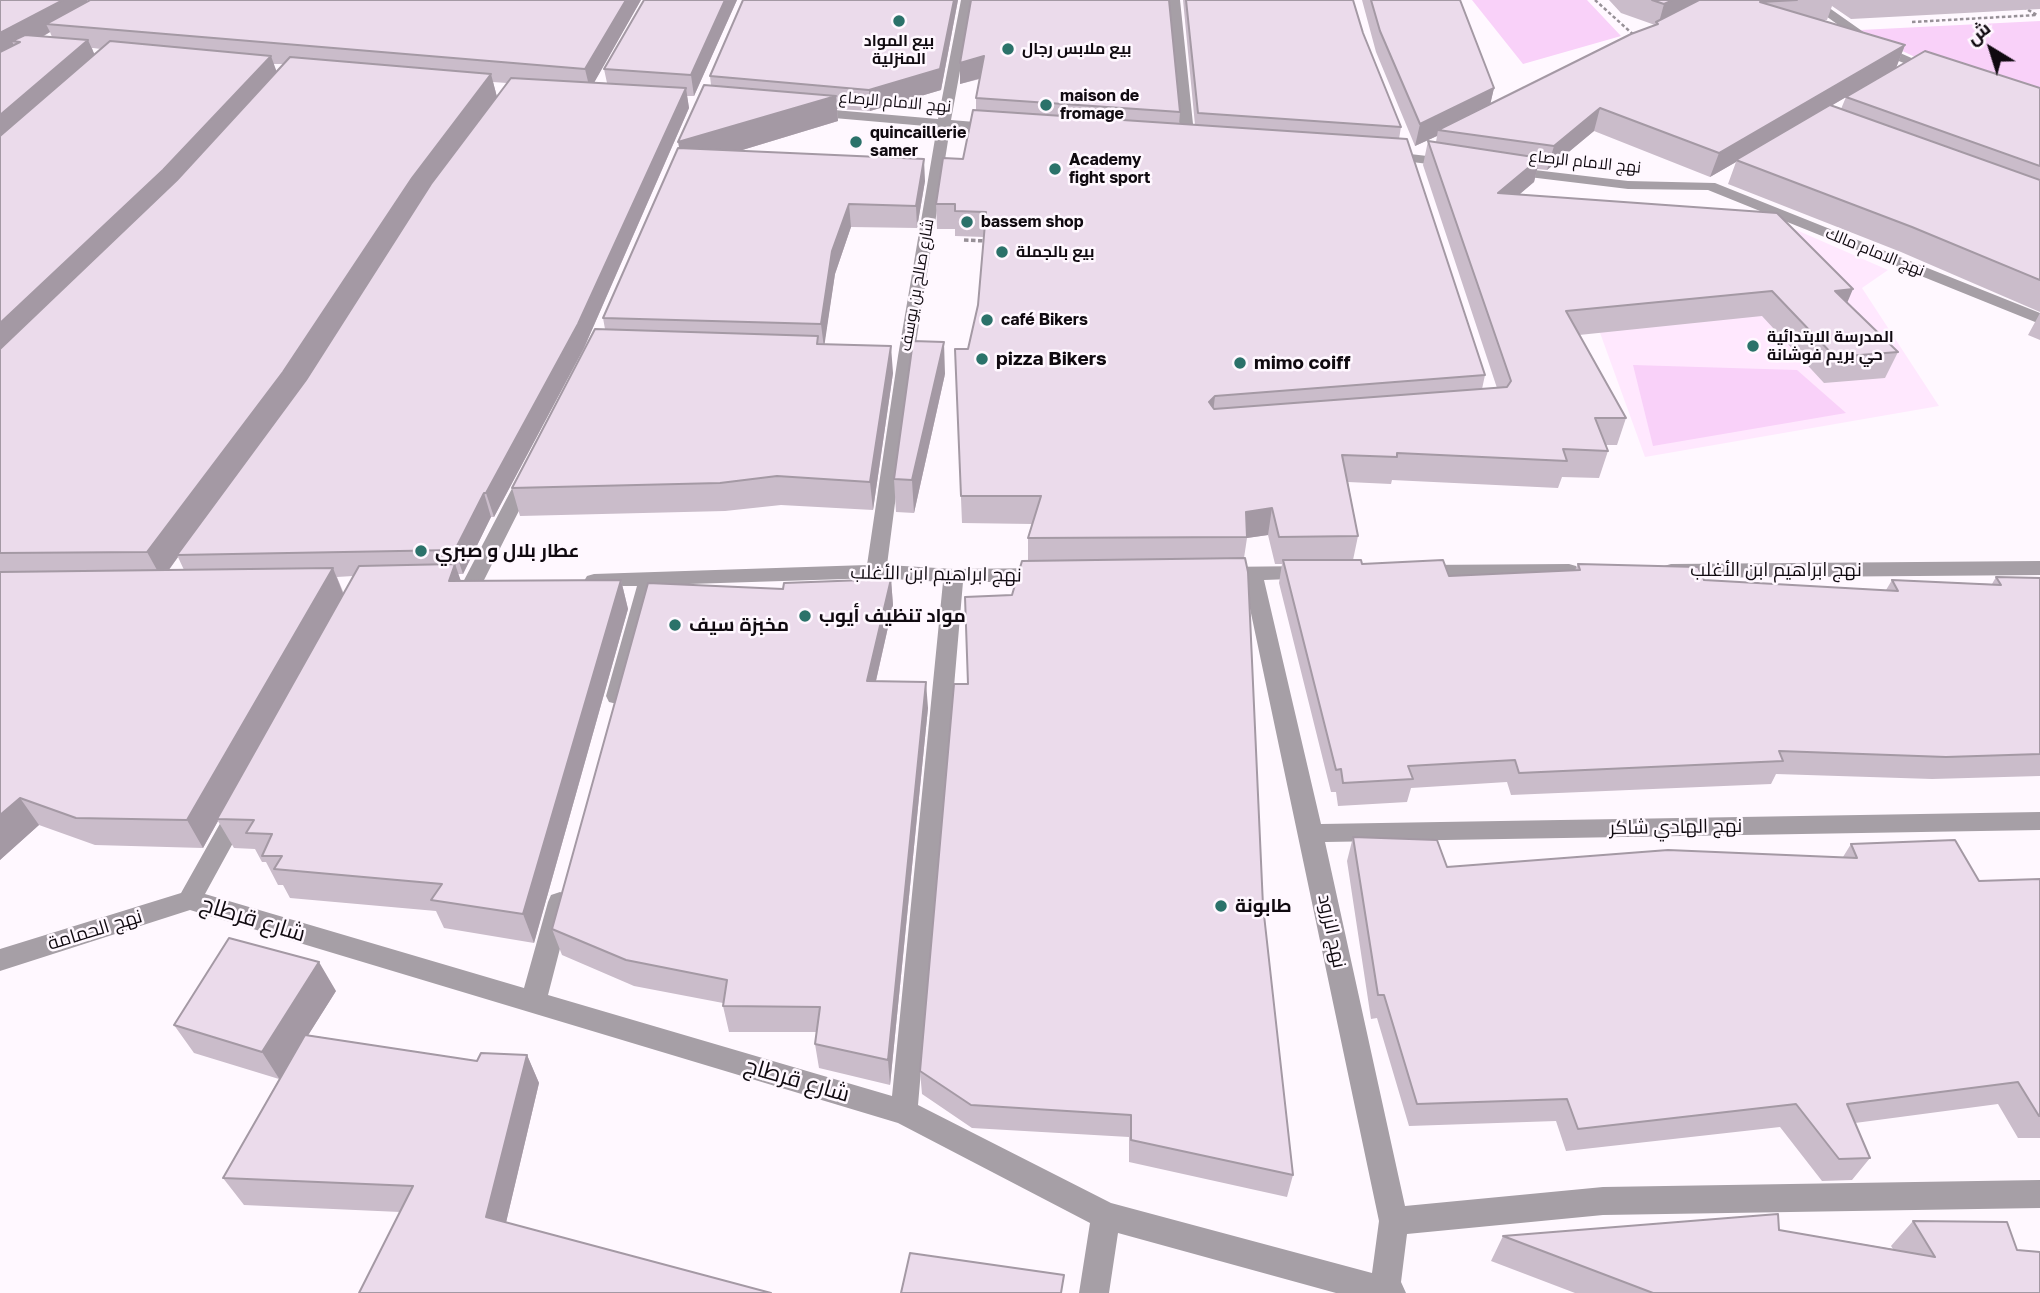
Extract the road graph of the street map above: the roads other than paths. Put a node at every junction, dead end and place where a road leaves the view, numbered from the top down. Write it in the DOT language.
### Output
graph roads {
  1 [pos="967,0"];
  2 [pos="1174,0"];
  3 [pos="1810,0"];
  4 [pos="1953,77"];
  5 [pos="795,111"];
  6 [pos="943,124"];
  7 [pos="1011,129"];
  8 [pos="1188,142"];
  9 [pos="1434,145"];
  10 [pos="1368,154"];
  11 [pos="1410,158"];
  12 [pos="1465,165"];
  13 [pos="1492,169"];
  14 [pos="1715,183"];
  15 [pos="2040,319"];
  16 [pos="536,461"];
  17 [pos="2040,568"];
  18 [pos="876,571"];
  19 [pos="1584,571"];
  20 [pos="1653,571"];
  21 [pos="1404,572"];
  22 [pos="1252,573"];
  23 [pos="1335,573"];
  24 [pos="1198,574"];
  25 [pos="1062,575"];
  26 [pos="954,576"];
  27 [pos="649,580"];
  28 [pos="581,581"];
  29 [pos="499,584"];
  30 [pos="613,712"];
  31 [pos="250,792"];
  32 [pos="2040,821"];
  33 [pos="1311,833"];
  34 [pos="566,883"];
  35 [pos="190,900"];
  36 [pos="0,960"];
  37 [pos="533,1002"];
  38 [pos="904,1112"];
  39 [pos="2040,1194"];
  40 [pos="1106,1216"];
  41 [pos="1394,1221"];
  42 [pos="1388,1292"];
  43 [pos="1094,1293"];
  1 -- 6 [label="street, شارع صالح بن يوسف"];
  2 -- 8 [label="street"];
  3 -- 4 [label="street"];
  5 -- 6 [label="street, نهج الامام الرصاع"];
  6 -- 7 [label="street, نهج الامام الرصاع"];
  6 -- 18 [label="street, شارع صالح بن يوسف"];
  9 -- 11 [label="street"];
  10 -- 11 [label="street"];
  11 -- 12 [label="street"];
  13 -- 14 [label="street, نهج الامام الرصاع"];
  14 -- 15 [label="street, نهج الامام مالك"];
  16 -- 29 [label="street"];
  17 -- 20 [label="street, نهج ابراهيم ابن الأغلب"];
  18 -- 26 [label="street, نهج ابراهيم ابن الأغلب"];
  18 -- 27 [label="street, نهج ابراهيم ابن الأغلب"];
  19 -- 21 [label="street"];
  22 -- 23 [label="street"];
  22 -- 24 [label="street"];
  22 -- 33 [label="street, نهج الزرود"];
  25 -- 26 [label="street, نهج ابراهيم ابن الأغلب"];
  26 -- 38 [label="street"];
  27 -- 28 [label="street, نهج ابراهيم ابن الأغلب"];
  27 -- 30 [label="street"];
  31 -- 35 [label="street"];
  32 -- 33 [label="street, نهج الهادي شاكر"];
  33 -- 41 [label="street, نهج الزرود"];
  34 -- 37 [label="street"];
  35 -- 36 [label="street, نهج الحمامة"];
  35 -- 37 [label="street, شارع قرطاج"];
  37 -- 38 [label="street, شارع قرطاج"];
  38 -- 40 [label="street, شارع قرطاج"];
  39 -- 41 [label="street"];
  40 -- 42 [label="street, شارع قرطاج"];
  40 -- 43 [label="street"];
  41 -- 42 [label="street, نهج الزرود"];
}
